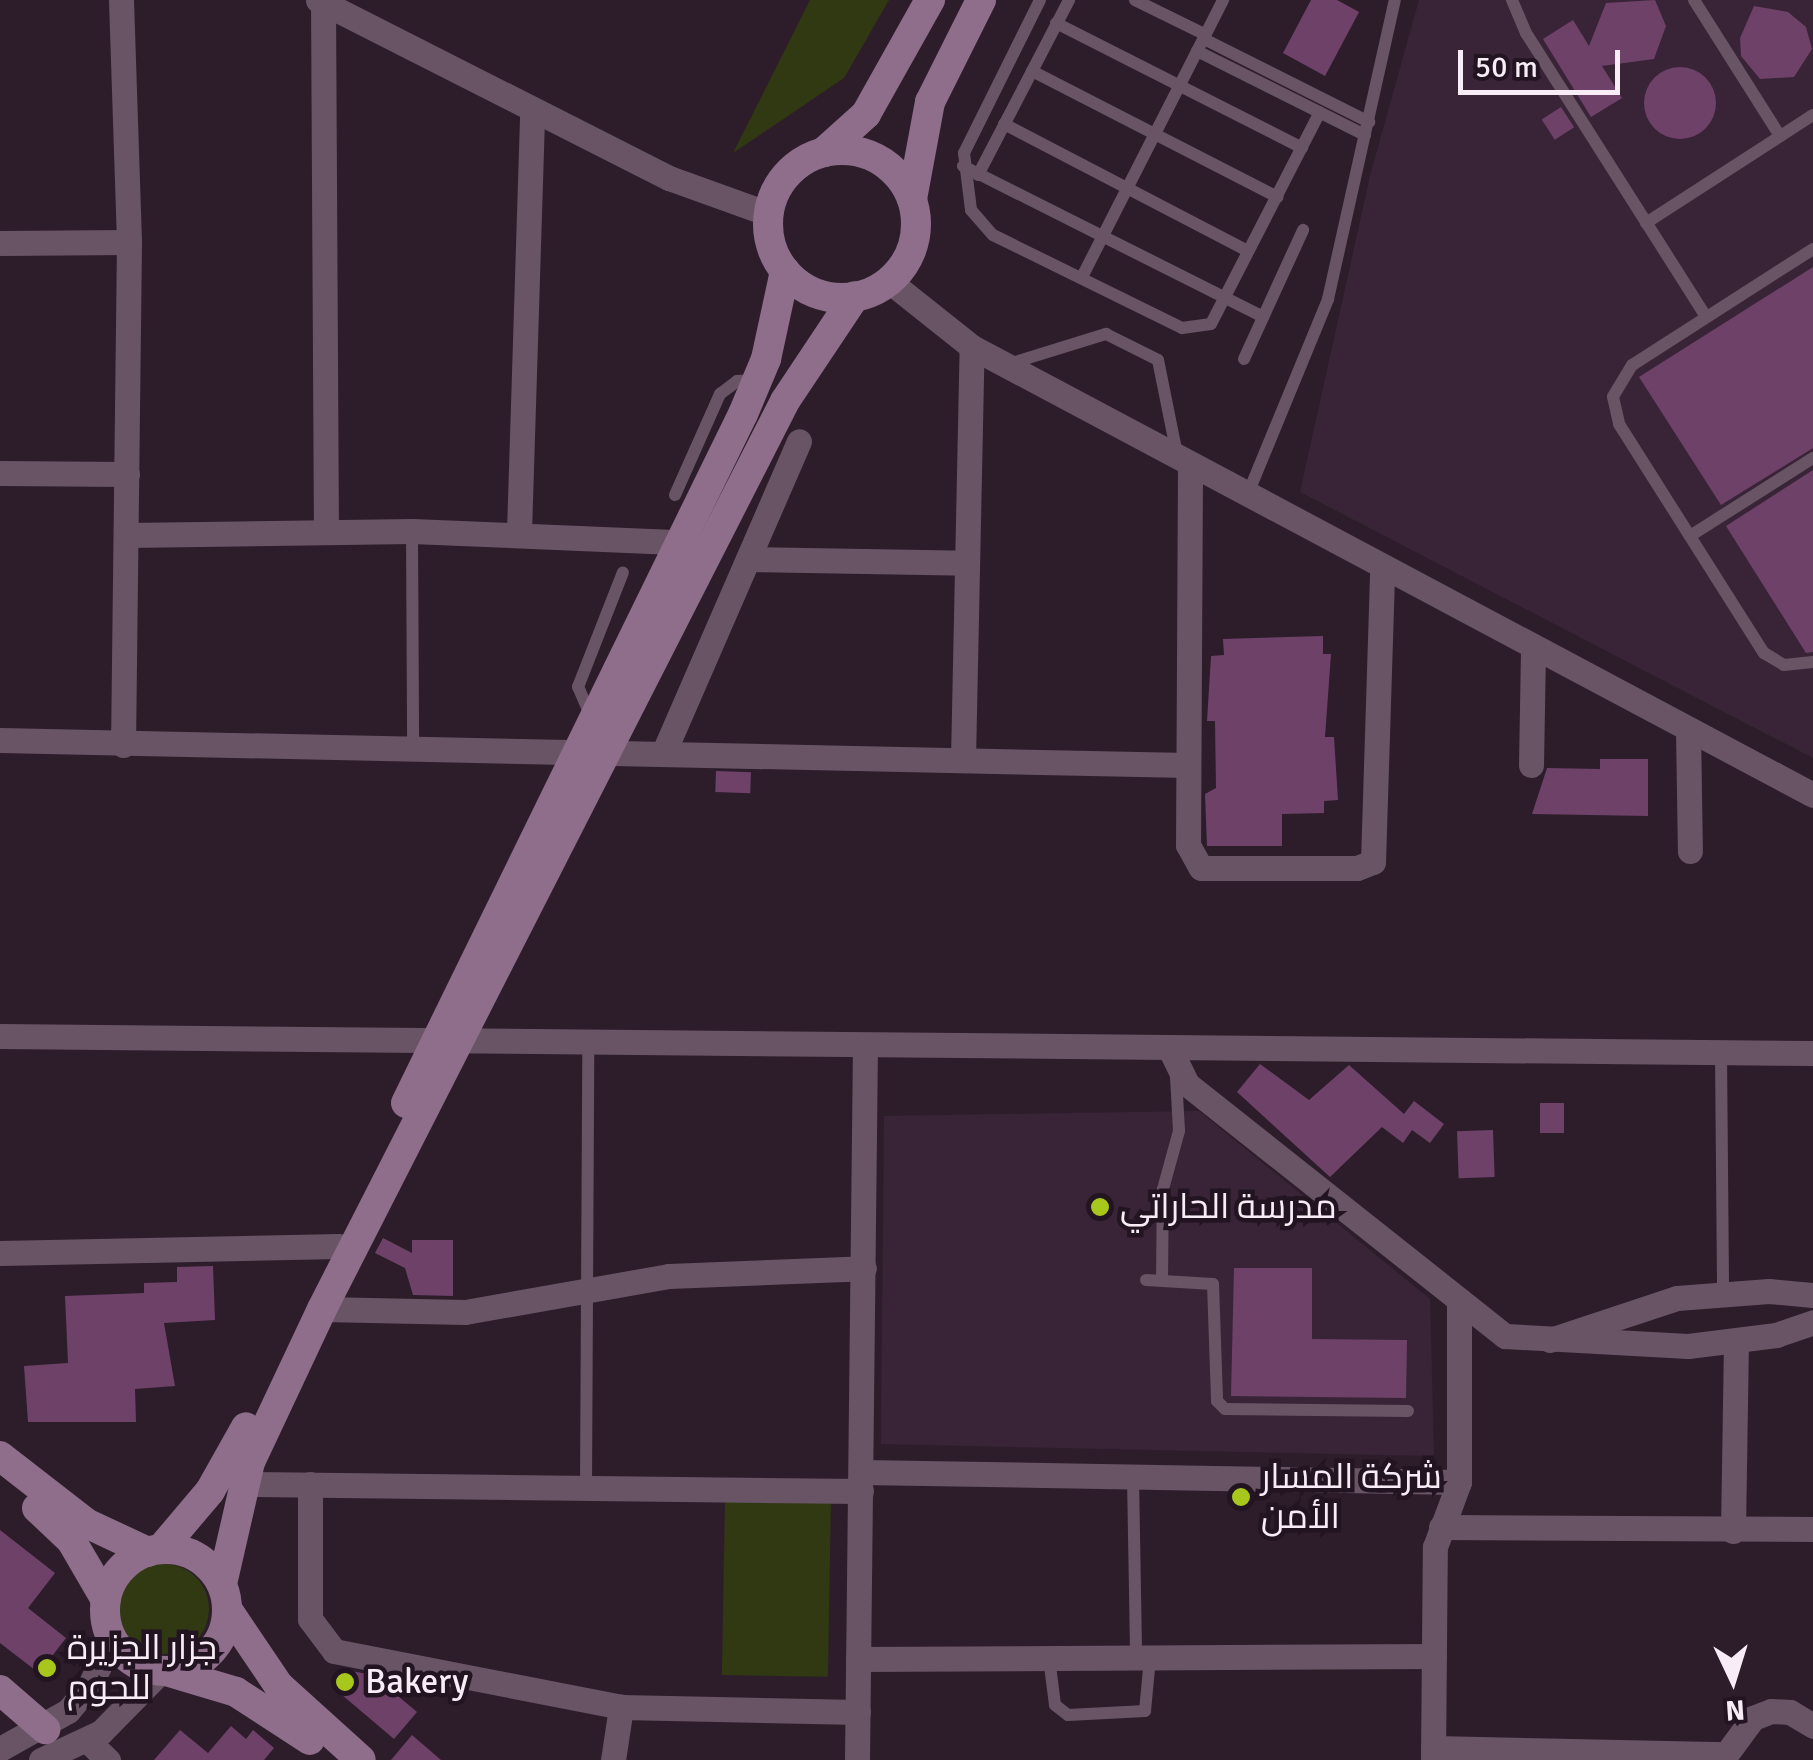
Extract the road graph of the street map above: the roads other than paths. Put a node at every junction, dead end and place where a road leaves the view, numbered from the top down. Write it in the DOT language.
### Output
graph roads {
  1 [pos="121,0"];
  2 [pos="930,0"];
  3 [pos="981,0"];
  4 [pos="1040,0"];
  5 [pos="1068,0"];
  6 [pos="1136,0"];
  7 [pos="1224,0"];
  8 [pos="1512,0"];
  9 [pos="1694,0"];
  10 [pos="321,1"];
  11 [pos="1391,2"];
  12 [pos="1056,23"];
  13 [pos="1202,42"];
  14 [pos="1032,71"];
  15 [pos="1180,86"];
  16 [pos="532,110"];
  17 [pos="1320,112"];
  18 [pos="1813,115"];
  19 [pos="1004,124"];
  20 [pos="1367,129"];
  21 [pos="1155,134"];
  22 [pos="1780,136"];
  23 [pos="1302,148"];
  24 [pos="824,152"];
  25 [pos="963,166"];
  26 [pos="978,174"];
  27 [pos="1128,188"];
  28 [pos="1276,197"];
  29 [pos="912,199"];
  30 [pos="768,214"];
  31 [pos="1646,223"];
  32 [pos="1303,230"];
  33 [pos="1102,237"];
  34 [pos="129,242"];
  35 [pos="0,243"];
  36 [pos="1813,249"];
  37 [pos="1248,251"];
  38 [pos="785,271"];
  39 [pos="1082,277"];
  40 [pos="890,281"];
  41 [pos="856,296"];
  42 [pos="1224,297"];
  43 [pos="1263,317"];
  44 [pos="1706,317"];
  45 [pos="972,347"];
  46 [pos="1244,359"];
  47 [pos="1005,365"];
  48 [pos="758,380"];
  49 [pos="799,441"];
  50 [pos="1813,458"];
  51 [pos="1185,465"];
  52 [pos="0,473"];
  53 [pos="127,474"];
  54 [pos="675,495"];
  55 [pos="1246,498"];
  56 [pos="412,531"];
  57 [pos="326,532"];
  58 [pos="519,532"];
  59 [pos="126,535"];
  60 [pos="1690,536"];
  61 [pos="680,542"];
  62 [pos="748,559"];
  63 [pos="967,563"];
  64 [pos="1382,568"];
  65 [pos="624,572"];
  66 [pos="1533,646"];
  67 [pos="1813,662"];
  68 [pos="593,719"];
  69 [pos="1688,729"];
  70 [pos="0,740"];
  71 [pos="124,745"];
  72 [pos="413,750"];
  73 [pos="591,752"];
  74 [pos="662,754"];
  75 [pos="963,760"];
  76 [pos="1531,764"];
  77 [pos="1188,765"];
  78 [pos="1813,795"];
  79 [pos="1690,851"];
  80 [pos="0,1036"];
  81 [pos="447,1042"];
  82 [pos="588,1043"];
  83 [pos="865,1047"];
  84 [pos="1721,1053"];
  85 [pos="1813,1053"];
  86 [pos="1173,1060"];
  87 [pos="339,1246"];
  88 [pos="0,1253"];
  89 [pos="864,1268"];
  90 [pos="1146,1280"];
  91 [pos="1162,1280"];
  92 [pos="1722,1292"];
  93 [pos="583,1293"];
  94 [pos="1813,1295"];
  95 [pos="1458,1300"];
  96 [pos="322,1309"];
  97 [pos="1813,1322"];
  98 [pos="1736,1341"];
  99 [pos="1545,1342"];
  100 [pos="1408,1411"];
  101 [pos="0,1456"];
  102 [pos="0,1477"];
  103 [pos="1133,1477"];
  104 [pos="861,1482"];
  105 [pos="1459,1482"];
  106 [pos="243,1484"];
  107 [pos="310,1484"];
  108 [pos="586,1487"];
  109 [pos="1441,1526"];
  110 [pos="1813,1529"];
  111 [pos="1733,1531"];
  112 [pos="154,1550"];
  113 [pos="224,1596"];
  114 [pos="106,1600"];
  115 [pos="112,1639"];
  116 [pos="1434,1656"];
  117 [pos="1049,1658"];
  118 [pos="1143,1658"];
  119 [pos="858,1659"];
  120 [pos="164,1671"];
  121 [pos="0,1690"];
  122 [pos="621,1707"];
  123 [pos="858,1712"];
  124 [pos="1813,1726"];
  125 [pos="88,1741"];
  126 [pos="43,1745"];
  127 [pos="0,1750"];
  128 [pos="1433,1754"];
  129 [pos="1724,1757"];
  130 [pos="108,1760"];
  131 [pos="334,1760"];
  132 [pos="362,1760"];
  133 [pos="613,1760"];
  134 [pos="857,1760"];
  1 -- 34 [label="street"];
  2 -- 24 [label="street"];
  3 -- 29 [label="street"];
  4 -- 25 [label="lane"];
  5 -- 12 [label="lane"];
  6 -- 13 [label="lane"];
  7 -- 13 [label="lane"];
  8 -- 31 [label="lane"];
  9 -- 22 [label="lane"];
  10 -- 16 [label="street"];
  10 -- 57 [label="street"];
  11 -- 20 [label="lane"];
  12 -- 14 [label="lane"];
  12 -- 15 [label="lane"];
  13 -- 15 [label="lane"];
  13 -- 17 [label="lane"];
  13 -- 20 [label="lane"];
  14 -- 19 [label="lane"];
  14 -- 21 [label="lane"];
  15 -- 21 [label="lane"];
  15 -- 23 [label="lane"];
  16 -- 30 [label="street"];
  16 -- 58 [label="street"];
  17 -- 20 [label="lane"];
  17 -- 23 [label="lane"];
  18 -- 22 [label="lane"];
  19 -- 26 [label="lane"];
  19 -- 27 [label="lane"];
  20 -- 55 [label="lane"];
  21 -- 27 [label="lane"];
  21 -- 28 [label="lane"];
  22 -- 31 [label="lane"];
  23 -- 28 [label="lane"];
  24 -- 29 [label="street"];
  24 -- 30 [label="street"];
  25 -- 26 [label="lane"];
  25 -- 39 [label="lane"];
  26 -- 33 [label="lane"];
  27 -- 33 [label="lane"];
  27 -- 37 [label="lane"];
  28 -- 37 [label="lane"];
  29 -- 40 [label="street"];
  30 -- 38 [label="street"];
  31 -- 44 [label="lane"];
  32 -- 43 [label="lane"];
  33 -- 39 [label="lane"];
  33 -- 42 [label="lane"];
  34 -- 35 [label="street"];
  34 -- 53 [label="street"];
  36 -- 44 [label="lane"];
  37 -- 42 [label="lane"];
  38 -- 41 [label="street"];
  38 -- 48 [label="street"];
  39 -- 42 [label="lane"];
  40 -- 41 [label="street"];
  40 -- 45 [label="street"];
  41 -- 73 [label="street"];
  42 -- 43 [label="lane"];
  43 -- 46 [label="lane"];
  44 -- 60 [label="lane"];
  45 -- 47 [label="street"];
  45 -- 63 [label="street"];
  47 -- 51 [label="street"];
  47 -- 51 [label="lane"];
  48 -- 54 [label="lane"];
  48 -- 61 [label="street"];
  49 -- 62 [label="street"];
  50 -- 60 [label="lane"];
  51 -- 55 [label="street"];
  51 -- 77 [label="street"];
  52 -- 53 [label="street"];
  53 -- 59 [label="street"];
  55 -- 64 [label="street"];
  56 -- 57 [label="street"];
  56 -- 58 [label="street"];
  56 -- 72 [label="lane"];
  57 -- 59 [label="street"];
  58 -- 61 [label="street"];
  59 -- 71 [label="street"];
  60 -- 67 [label="lane"];
  61 -- 68 [label="street"];
  62 -- 63 [label="street"];
  62 -- 74 [label="street"];
  63 -- 75 [label="street"];
  64 -- 66 [label="street"];
  64 -- 77 [label="street"];
  65 -- 68 [label="lane"];
  66 -- 69 [label="street"];
  66 -- 76 [label="street"];
  68 -- 73 [label="street"];
  69 -- 78 [label="street"];
  69 -- 79 [label="street"];
  70 -- 71 [label="street"];
  71 -- 72 [label="street"];
  72 -- 73 [label="street"];
  73 -- 74 [label="street"];
  73 -- 81 [label="street"];
  74 -- 75 [label="street"];
  75 -- 77 [label="street"];
  80 -- 81 [label="street"];
  81 -- 82 [label="street"];
  81 -- 87 [label="street"];
  81 -- 96 [label="street"];
  82 -- 83 [label="street"];
  82 -- 93 [label="lane"];
  83 -- 86 [label="street"];
  83 -- 89 [label="street"];
  84 -- 85 [label="street"];
  84 -- 86 [label="street"];
  84 -- 92 [label="lane"];
  86 -- 91 [label="lane"];
  86 -- 95 [label="street"];
  87 -- 88 [label="street"];
  87 -- 112 [label="street"];
  89 -- 93 [label="street"];
  89 -- 104 [label="street"];
  90 -- 91 [label="lane"];
  91 -- 100 [label="lane"];
  92 -- 94 [label="street"];
  92 -- 99 [label="street"];
  93 -- 96 [label="street"];
  93 -- 108 [label="lane"];
  95 -- 99 [label="street"];
  95 -- 105 [label="street"];
  96 -- 106 [label="street"];
  97 -- 98 [label="street"];
  98 -- 99 [label="street"];
  98 -- 111 [label="street"];
  101 -- 112 [label="street"];
  102 -- 114 [label="street"];
  103 -- 104 [label="street"];
  103 -- 105 [label="street"];
  103 -- 118 [label="lane"];
  104 -- 108 [label="street"];
  104 -- 119 [label="street"];
  105 -- 109 [label="street"];
  106 -- 107 [label="street"];
  106 -- 113 [label="street"];
  107 -- 108 [label="street"];
  107 -- 122 [label="street"];
  109 -- 111 [label="street"];
  109 -- 116 [label="street"];
  110 -- 111 [label="street"];
  112 -- 113 [label="street"];
  112 -- 114 [label="street"];
  113 -- 120 [label="street"];
  113 -- 132 [label="street"];
  114 -- 115 [label="street"];
  115 -- 120 [label="street"];
  115 -- 126 [label="street"];
  116 -- 118 [label="street"];
  116 -- 128 [label="street"];
  117 -- 118 [label="street"];
  117 -- 118 [label="lane"];
  117 -- 119 [label="street"];
  119 -- 123 [label="street"];
  120 -- 125 [label="street"];
  120 -- 131 [label="street"];
  121 -- 126 [label="street"];
  122 -- 123 [label="street"];
  122 -- 133 [label="street"];
  123 -- 134 [label="street"];
  124 -- 129 [label="street"];
  125 -- 126 [label="street"];
  125 -- 130 [label="street"];
  126 -- 127 [label="street"];
  128 -- 129 [label="street"];
}
